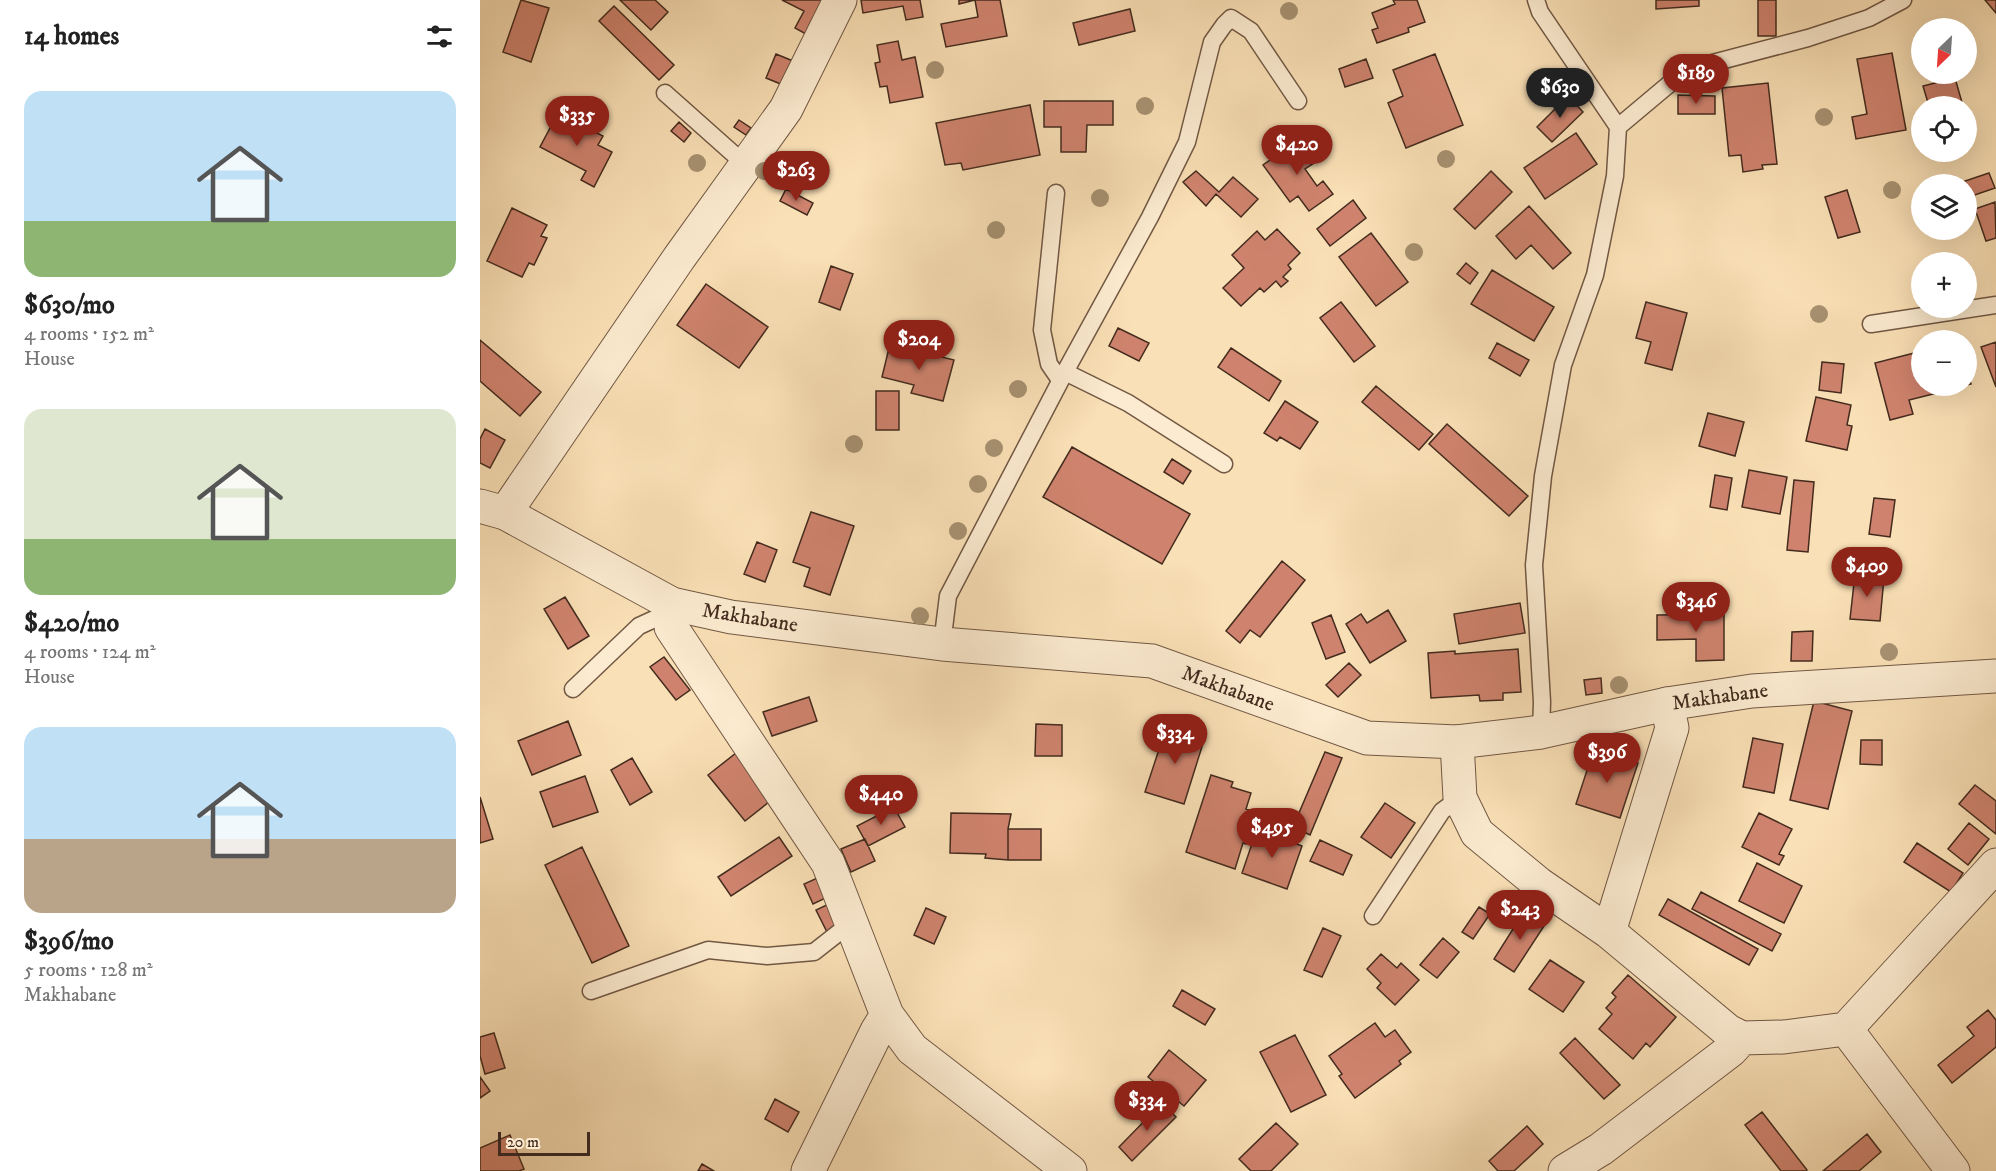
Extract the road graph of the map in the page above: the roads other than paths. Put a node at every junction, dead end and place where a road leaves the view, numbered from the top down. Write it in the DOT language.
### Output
graph roads {
  1 [pos="840,0"];
  2 [pos="1536,0"];
  3 [pos="1903,0"];
  4 [pos="665,93"];
  5 [pos="1298,101"];
  6 [pos="1618,127"];
  7 [pos="747,166"];
  8 [pos="1056,193"];
  9 [pos="1996,305"];
  10 [pos="1871,324"];
  11 [pos="1063,376"];
  12 [pos="1224,464"];
  13 [pos="493,509"];
  14 [pos="672,608"];
  15 [pos="942,644"];
  16 [pos="1996,676"];
  17 [pos="573,689"];
  18 [pos="1667,704"];
  19 [pos="1541,732"];
  20 [pos="1457,742"];
  21 [pos="1460,798"];
  22 [pos="1996,865"];
  23 [pos="1373,916"];
  24 [pos="851,923"];
  25 [pos="1609,932"];
  26 [pos="591,991"];
  27 [pos="886,1016"];
  28 [pos="1846,1029"];
  29 [pos="1742,1038"];
  30 [pos="808,1171"];
  31 [pos="1070,1171"];
  32 [pos="1565,1171"];
  33 [pos="1953,1171"];
  1 -- 7 [label="street"];
  2 -- 6 [label="lane"];
  3 -- 6 [label="lane"];
  4 -- 7 [label="lane"];
  5 -- 11 [label="lane"];
  6 -- 19 [label="lane"];
  7 -- 13 [label="street"];
  8 -- 11 [label="lane"];
  9 -- 10 [label="lane"];
  11 -- 12 [label="lane"];
  11 -- 15 [label="lane"];
  13 -- 14 [label="street, Makhabane"];
  14 -- 15 [label="street, Makhabane"];
  14 -- 17 [label="lane"];
  14 -- 24 [label="street"];
  15 -- 20 [label="street, Makhabane"];
  16 -- 18 [label="street, Makhabane"];
  18 -- 19 [label="street, Makhabane"];
  18 -- 25 [label="street"];
  19 -- 20 [label="street, Makhabane"];
  20 -- 21 [label="street"];
  21 -- 23 [label="lane"];
  21 -- 25 [label="street"];
  22 -- 28 [label="street"];
  24 -- 26 [label="lane"];
  24 -- 27 [label="street"];
  25 -- 29 [label="street"];
  27 -- 30 [label="street"];
  27 -- 31 [label="street"];
  28 -- 29 [label="street"];
  28 -- 33 [label="street"];
  29 -- 32 [label="street"];
}
